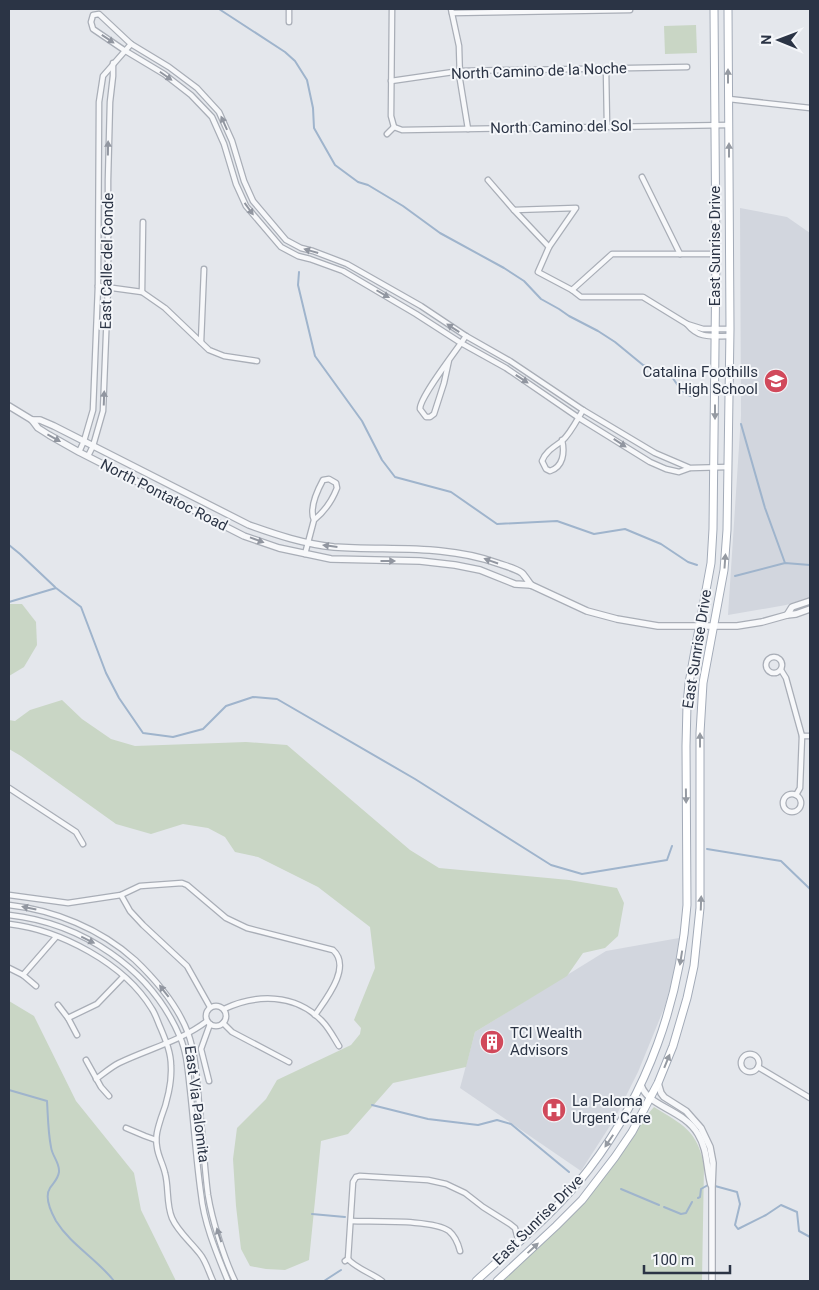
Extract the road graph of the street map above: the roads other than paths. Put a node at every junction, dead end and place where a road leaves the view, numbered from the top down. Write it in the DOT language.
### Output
graph roads {
  1 [pos="289,9"];
  2 [pos="392,9"];
  3 [pos="714,9"];
  4 [pos="728,9"];
  5 [pos="558,10"];
  6 [pos="630,10"];
  7 [pos="451,11"];
  8 [pos="290,22"];
  9 [pos="131,44"];
  10 [pos="124,50"];
  11 [pos="113,63"];
  12 [pos="687,67"];
  13 [pos="606,69"];
  14 [pos="460,71"];
  15 [pos="391,82"];
  16 [pos="729,100"];
  17 [pos="810,108"];
  18 [pos="729,124"];
  19 [pos="714,125"];
  20 [pos="606,126"];
  21 [pos="394,127"];
  22 [pos="468,129"];
  23 [pos="387,134"];
  24 [pos="642,177"];
  25 [pos="98,180"];
  26 [pos="108,180"];
  27 [pos="488,180"];
  28 [pos="514,210"];
  29 [pos="142,222"];
  30 [pos="549,247"];
  31 [pos="680,254"];
  32 [pos="716,254"];
  33 [pos="204,269"];
  34 [pos="98,286"];
  35 [pos="108,286"];
  36 [pos="572,290"];
  37 [pos="142,292"];
  38 [pos="686,324"];
  39 [pos="716,332"];
  40 [pos="730,332"];
  41 [pos="466,336"];
  42 [pos="201,342"];
  43 [pos="461,343"];
  44 [pos="450,360"];
  45 [pos="257,361"];
  46 [pos="9,406"];
  47 [pos="583,410"];
  48 [pos="579,418"];
  49 [pos="32,420"];
  50 [pos="562,440"];
  51 [pos="84,441"];
  52 [pos="94,446"];
  53 [pos="79,452"];
  54 [pos="88,456"];
  55 [pos="728,467"];
  56 [pos="690,468"];
  57 [pos="715,468"];
  58 [pos="314,520"];
  59 [pos="308,543"];
  60 [pos="305,554"];
  61 [pos="531,585"];
  62 [pos="810,601"];
  63 [pos="810,609"];
  64 [pos="787,615"];
  65 [pos="699,626"];
  66 [pos="714,626"];
  67 [pos="781,670"];
  68 [pos="802,736"];
  69 [pos="810,736"];
  70 [pos="9,788"];
  71 [pos="796,795"];
  72 [pos="82,844"];
  73 [pos="9,895"];
  74 [pos="121,895"];
  75 [pos="9,905"];
  76 [pos="9,915"];
  77 [pos="9,924"];
  78 [pos="685,930"];
  79 [pos="699,932"];
  80 [pos="56,937"];
  81 [pos="9,968"];
  82 [pos="23,975"];
  83 [pos="123,977"];
  84 [pos="36,986"];
  85 [pos="58,1005"];
  86 [pos="210,1007"];
  87 [pos="224,1009"];
  88 [pos="315,1015"];
  89 [pos="68,1018"];
  90 [pos="224,1022"];
  91 [pos="209,1023"];
  92 [pos="188,1034"];
  93 [pos="77,1035"];
  94 [pos="180,1038"];
  95 [pos="168,1044"];
  96 [pos="339,1046"];
  97 [pos="86,1060"];
  98 [pos="289,1062"];
  99 [pos="758,1066"];
  100 [pos="96,1080"];
  101 [pos="209,1081"];
  102 [pos="658,1083"];
  103 [pos="641,1085"];
  104 [pos="109,1096"];
  105 [pos="810,1098"];
  106 [pos="650,1099"];
  107 [pos="126,1128"];
  108 [pos="156,1140"];
  109 [pos="712,1187"];
  110 [pos="546,1217"];
  111 [pos="351,1221"];
  112 [pos="556,1226"];
  113 [pos="519,1242"];
  114 [pos="460,1251"];
  115 [pos="213,1281"];
  116 [pos="228,1281"];
  117 [pos="235,1281"];
  118 [pos="382,1281"];
  119 [pos="476,1281"];
  120 [pos="497,1281"];
  121 [pos="712,1281"];
  1 -- 8 [label="street"];
  2 -- 15 [label="street"];
  3 -- 19 [label="main road, East Sunrise Drive"];
  16 -- 4 [label="main road, East Sunrise Drive, one-way"];
  5 -- 6 [label="street"];
  5 -- 7 [label="street"];
  7 -- 14 [label="street"];
  9 -- 10 [label="street, East Calle del Conde"];
  9 -- 10 [label="street, one-way"];
  41 -- 9 [label="street, one-way"];
  10 -- 11 [label="street, East Calle del Conde"];
  10 -- 43 [label="street, one-way"];
  11 -- 25 [label="street, East Calle del Conde"];
  26 -- 11 [label="street, East Calle del Conde, one-way"];
  12 -- 13 [label="street, North Camino de la Noche"];
  13 -- 14 [label="street, North Camino de la Noche"];
  13 -- 20 [label="street"];
  14 -- 15 [label="street, North Camino de la Noche"];
  14 -- 22 [label="street"];
  15 -- 21 [label="street"];
  16 -- 17 [label="street"];
  16 -- 18 [label="main road, East Sunrise Drive"];
  18 -- 19 [label="street, North Camino del Sol"];
  40 -- 18 [label="main road, East Sunrise Drive, one-way"];
  19 -- 20 [label="street, North Camino del Sol"];
  19 -- 32 [label="main road, East Sunrise Drive"];
  20 -- 22 [label="street, North Camino del Sol"];
  21 -- 22 [label="street, North Camino del Sol"];
  21 -- 23 [label="street"];
  24 -- 31 [label="street"];
  25 -- 26 [label="street"];
  25 -- 34 [label="street, East Calle del Conde"];
  26 -- 35 [label="street, East Calle del Conde"];
  27 -- 28 [label="street"];
  28 -- 30 [label="street"];
  28 -- 30 [label="street"];
  29 -- 37 [label="street"];
  30 -- 36 [label="street"];
  31 -- 32 [label="street"];
  31 -- 36 [label="street"];
  32 -- 39 [label="main road, East Sunrise Drive"];
  33 -- 42 [label="street"];
  34 -- 35 [label="street"];
  34 -- 51 [label="street, East Calle del Conde"];
  35 -- 37 [label="street"];
  52 -- 35 [label="street, East Calle del Conde, one-way"];
  36 -- 38 [label="street"];
  37 -- 42 [label="street"];
  38 -- 39 [label="street"];
  38 -- 39 [label="street"];
  39 -- 40 [label="street"];
  39 -- 40 [label="street"];
  39 -- 57 [label="main road, East Sunrise Drive, one-way"];
  40 -- 55 [label="main road, East Sunrise Drive"];
  41 -- 43 [label="street"];
  41 -- 47 [label="street"];
  42 -- 45 [label="street"];
  43 -- 44 [label="street"];
  43 -- 48 [label="street, one-way"];
  44 -- 44 [label="street"];
  46 -- 49 [label="street, North Pontatoc Road"];
  47 -- 48 [label="street"];
  47 -- 56 [label="street"];
  48 -- 50 [label="street"];
  48 -- 56 [label="street, one-way"];
  49 -- 51 [label="street, North Pontatoc Road"];
  49 -- 53 [label="street, North Pontatoc Road, one-way"];
  50 -- 50 [label="street"];
  51 -- 52 [label="street, North Pontatoc Road"];
  51 -- 53 [label="street, East Calle del Conde"];
  52 -- 54 [label="street, East Calle del Conde"];
  52 -- 59 [label="street, North Pontatoc Road"];
  53 -- 54 [label="street, North Pontatoc Road"];
  54 -- 60 [label="street, North Pontatoc Road, one-way"];
  55 -- 57 [label="street"];
  66 -- 55 [label="main road, East Sunrise Drive, one-way"];
  56 -- 57 [label="street"];
  57 -- 65 [label="main road, East Sunrise Drive"];
  58 -- 58 [label="street"];
  58 -- 59 [label="street"];
  59 -- 60 [label="street"];
  61 -- 59 [label="street, North Pontatoc Road, one-way"];
  60 -- 61 [label="street, North Pontatoc Road, one-way"];
  61 -- 65 [label="street, North Pontatoc Road"];
  62 -- 64 [label="street, North Pontatoc Road"];
  63 -- 64 [label="street, North Pontatoc Road"];
  64 -- 66 [label="street, North Pontatoc Road"];
  65 -- 66 [label="street, North Pontatoc Road"];
  65 -- 78 [label="main road, East Sunrise Drive, one-way"];
  79 -- 66 [label="main road, East Sunrise Drive, one-way"];
  67 -- 68 [label="street"];
  68 -- 69 [label="street"];
  68 -- 71 [label="street"];
  70 -- 72 [label="street"];
  71 -- 71 [label="street"];
  73 -- 74 [label="street"];
  74 -- 86 [label="street"];
  74 -- 88 [label="street"];
  92 -- 75 [label="street, East Via Palomita, one-way"];
  76 -- 94 [label="street, East Via Palomita, one-way"];
  77 -- 80 [label="street"];
  78 -- 79 [label="main road"];
  78 -- 103 [label="main road, East Sunrise Drive, one-way"];
  102 -- 79 [label="main road, East Sunrise Drive, one-way"];
  80 -- 82 [label="street"];
  80 -- 83 [label="street"];
  81 -- 82 [label="street"];
  82 -- 84 [label="street"];
  83 -- 89 [label="street"];
  83 -- 95 [label="street"];
  85 -- 89 [label="street"];
  86 -- 87 [label="street"];
  86 -- 91 [label="street"];
  87 -- 88 [label="street"];
  87 -- 90 [label="street"];
  88 -- 96 [label="street"];
  89 -- 93 [label="street"];
  90 -- 91 [label="street"];
  90 -- 98 [label="street"];
  91 -- 92 [label="street"];
  91 -- 101 [label="street"];
  92 -- 94 [label="street"];
  117 -- 92 [label="street, East Via Palomita, one-way"];
  94 -- 95 [label="street"];
  94 -- 116 [label="street, East Via Palomita"];
  95 -- 100 [label="street"];
  95 -- 108 [label="street"];
  97 -- 100 [label="street"];
  99 -- 99 [label="street"];
  99 -- 105 [label="street"];
  100 -- 104 [label="street"];
  102 -- 106 [label="main road, East Sunrise Drive"];
  102 -- 109 [label="street"];
  103 -- 106 [label="street"];
  103 -- 110 [label="main road, East Sunrise Drive, one-way"];
  106 -- 109 [label="street"];
  106 -- 112 [label="main road, East Sunrise Drive"];
  107 -- 108 [label="street"];
  108 -- 115 [label="street"];
  109 -- 121 [label="street"];
  110 -- 112 [label="main road"];
  110 -- 113 [label="main road, East Sunrise Drive"];
  111 -- 113 [label="street"];
  111 -- 114 [label="street"];
  111 -- 118 [label="street"];
  120 -- 112 [label="main road, East Sunrise Drive, one-way"];
  113 -- 119 [label="main road, East Sunrise Drive"];
}
